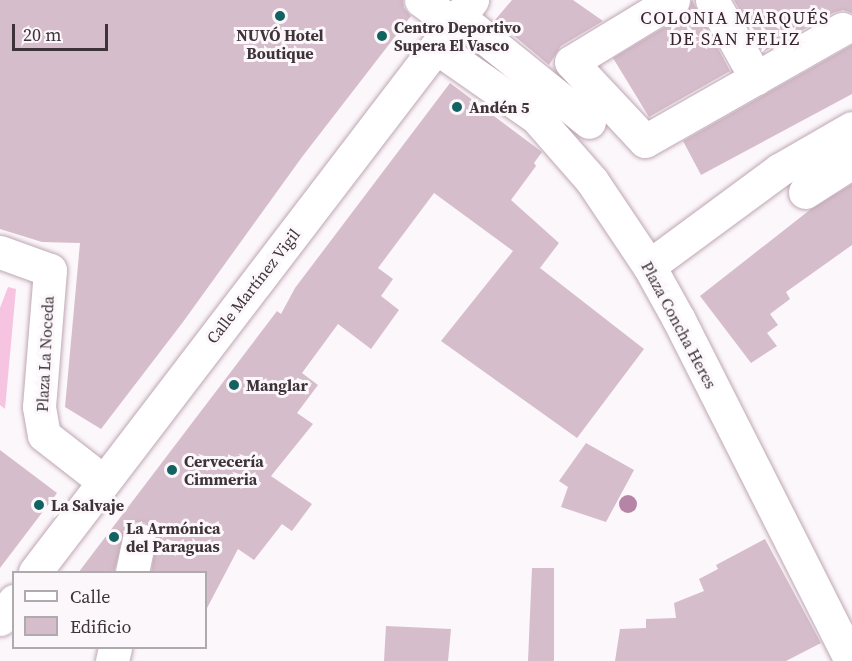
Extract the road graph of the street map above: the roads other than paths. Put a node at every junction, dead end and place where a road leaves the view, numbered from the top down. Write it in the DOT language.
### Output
graph roads {
  1 [pos="421,0"];
  2 [pos="673,0"];
  3 [pos="712,0"];
  4 [pos="456,22"];
  5 [pos="842,30"];
  6 [pos="756,78"];
  7 [pos="589,122"];
  8 [pos="852,128"];
  9 [pos="852,162"];
  10 [pos="805,192"];
  11 [pos="0,252"];
  12 [pos="649,266"];
  13 [pos="103,481"];
  14 [pos="139,540"];
  15 [pos="36,571"];
  16 [pos="132,571"];
  17 [pos="12,604"];
  18 [pos="0,619"];
  19 [pos="850,660"];
  1 -- 4 [label="street"];
  2 -- 6 [label="street"];
  3 -- 6 [label="street"];
  4 -- 7 [label="street"];
  4 -- 12 [label="street, Plaza Concha Heres"];
  4 -- 13 [label="street, Calle Martínez Vigil"];
  5 -- 6 [label="street"];
  8 -- 12 [label="street"];
  9 -- 10 [label="street"];
  11 -- 13 [label="street, Plaza La Noceda"];
  12 -- 19 [label="street, Plaza Concha Heres"];
  13 -- 15 [label="street, Calle Martínez Vigil"];
  14 -- 16 [label="street"];
  17 -- 18 [label="street"];
}
